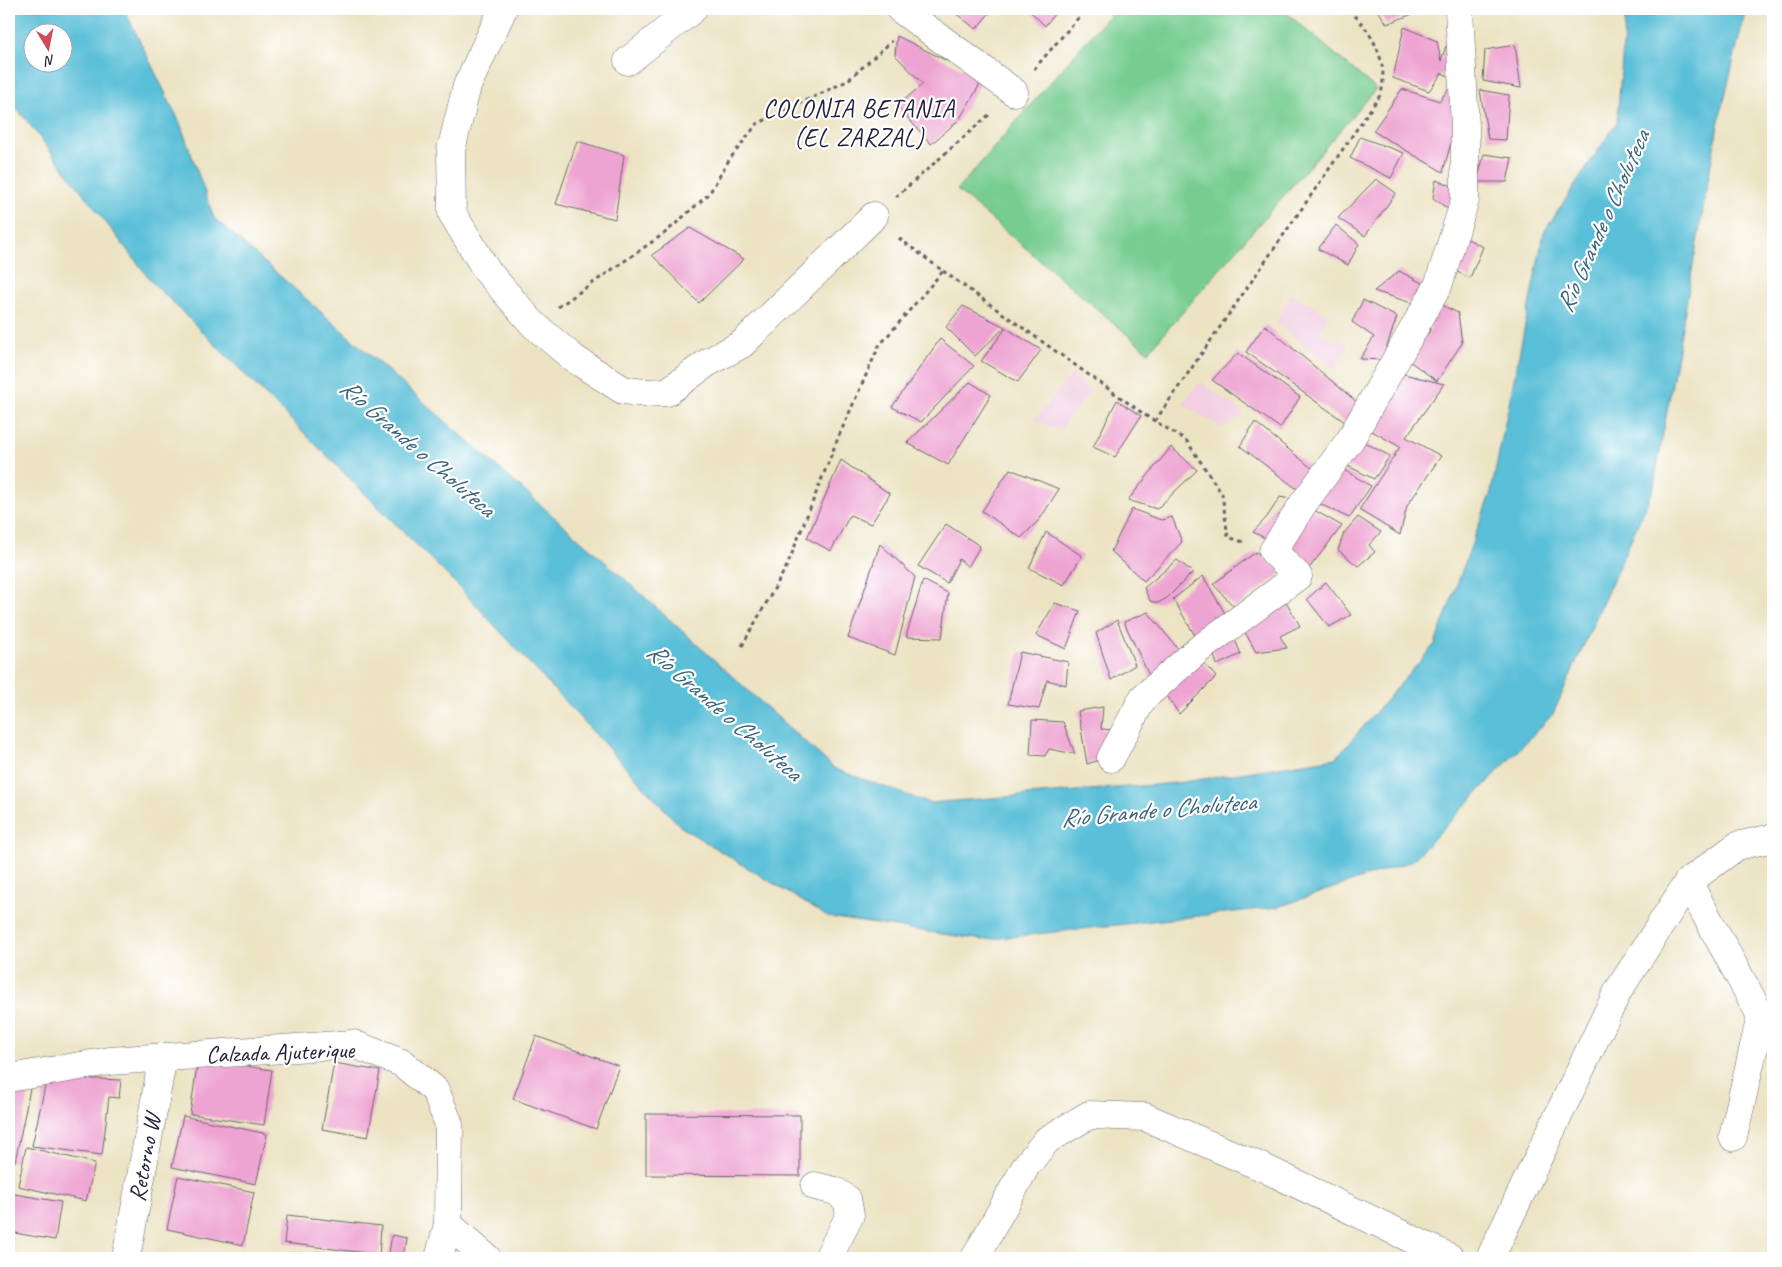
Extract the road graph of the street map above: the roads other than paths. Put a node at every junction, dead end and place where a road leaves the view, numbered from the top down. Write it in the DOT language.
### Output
graph roads {
  1 [pos="503,9"];
  2 [pos="693,9"];
  3 [pos="1460,9"];
  4 [pos="907,13"];
  5 [pos="628,61"];
  6 [pos="1014,92"];
  7 [pos="874,216"];
  8 [pos="1111,758"];
  9 [pos="1773,838"];
  10 [pos="1688,882"];
  11 [pos="163,1057"];
  12 [pos="9,1078"];
  13 [pos="1733,1137"];
  14 [pos="815,1186"];
  15 [pos="448,1224"];
  16 [pos="126,1258"];
  17 [pos="439,1258"];
  18 [pos="487,1258"];
  19 [pos="828,1258"];
  20 [pos="975,1258"];
  21 [pos="1451,1258"];
  22 [pos="1490,1258"];
  1 -- 7 [label="street"];
  2 -- 5 [label="street"];
  3 -- 8 [label="street"];
  4 -- 6 [label="street"];
  9 -- 10 [label="street"];
  10 -- 13 [label="street"];
  10 -- 22 [label="street"];
  11 -- 12 [label="street, Calzada Ajuterique"];
  11 -- 15 [label="street, Calzada Ajuterique"];
  11 -- 16 [label="street, Retorno W"];
  14 -- 19 [label="street"];
  15 -- 17 [label="street, Calzada Ajuterique"];
  15 -- 18 [label="street"];
  20 -- 21 [label="street"];
}
